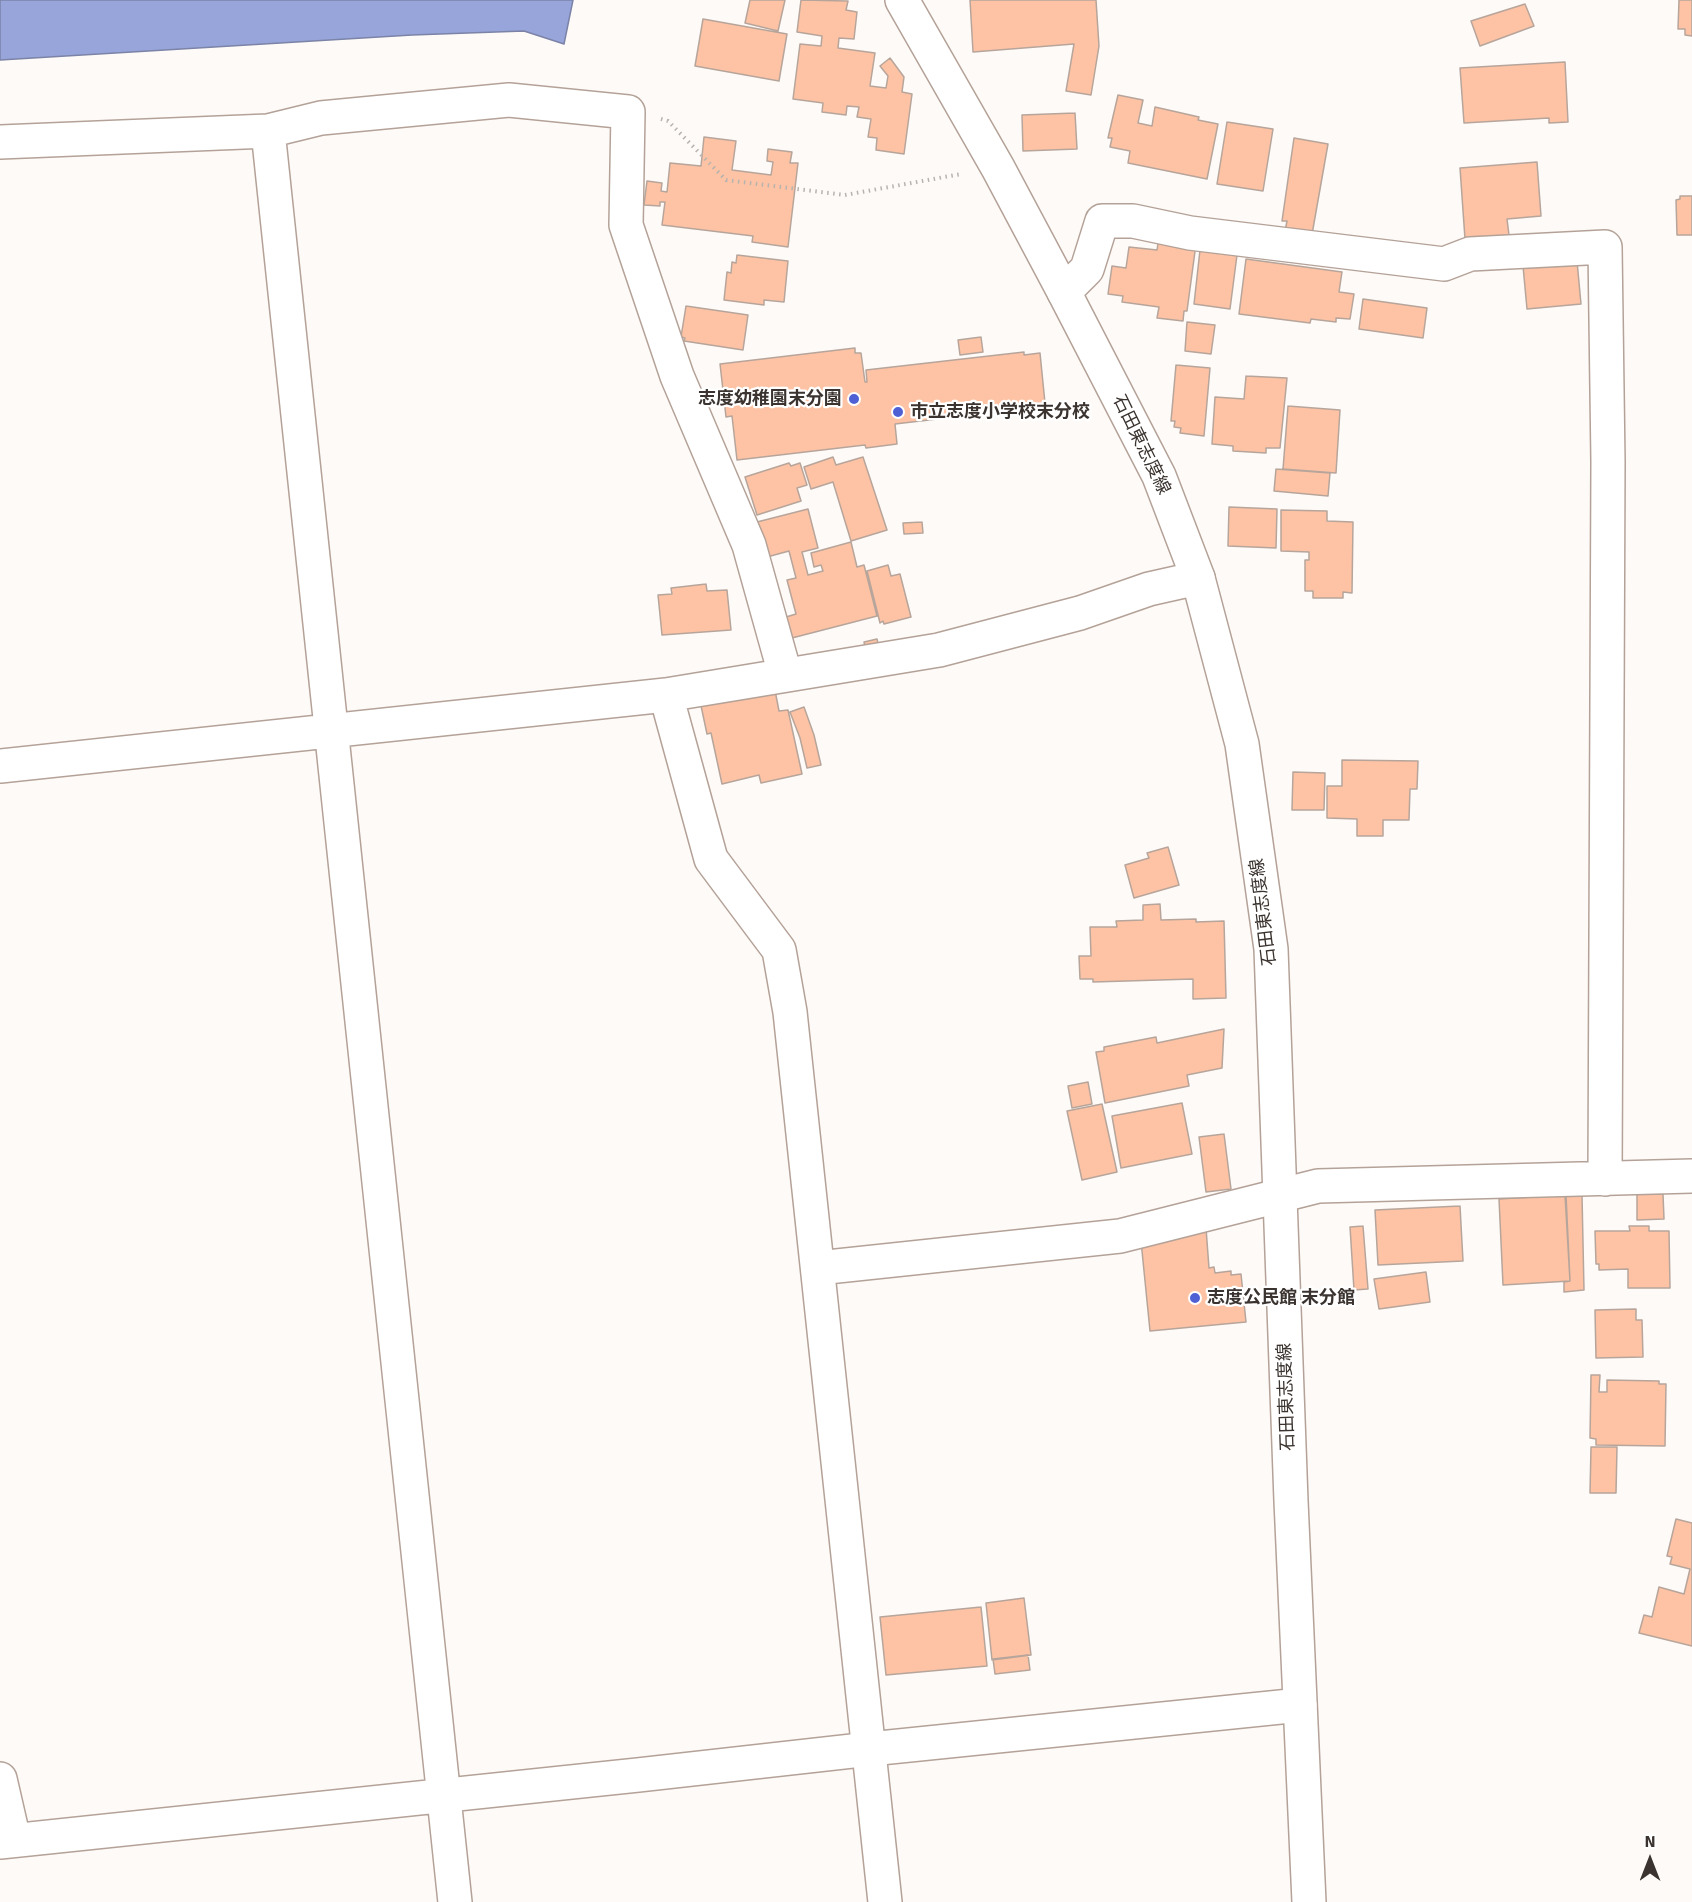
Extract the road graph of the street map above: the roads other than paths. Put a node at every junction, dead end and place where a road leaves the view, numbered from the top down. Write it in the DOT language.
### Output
graph roads {
  1 [pos="902,0"];
  2 [pos="268,131"];
  3 [pos="0,142"];
  4 [pos="1064,292"];
  5 [pos="1198,578"];
  6 [pos="785,674"];
  7 [pos="666,695"];
  8 [pos="330,731"];
  9 [pos="0,766"];
  10 [pos="1692,1176"];
  11 [pos="1605,1179"];
  12 [pos="1279,1194"];
  13 [pos="818,1268"];
  14 [pos="1300,1705"];
  15 [pos="870,1749"];
  16 [pos="0,1779"];
  17 [pos="444,1795"];
  18 [pos="7,1841"];
  19 [pos="455,1902"];
  20 [pos="885,1902"];
  21 [pos="1309,1902"];
  1 -- 4 [label="street, 石田東志度線"];
  2 -- 3 [label="street"];
  2 -- 6 [label="street"];
  2 -- 8 [label="street"];
  4 -- 5 [label="street, 石田東志度線"];
  4 -- 11 [label="street"];
  5 -- 6 [label="street"];
  5 -- 12 [label="street, 石田東志度線"];
  6 -- 7 [label="street"];
  7 -- 8 [label="street"];
  7 -- 13 [label="street"];
  8 -- 9 [label="street"];
  8 -- 17 [label="street"];
  10 -- 11 [label="street"];
  11 -- 12 [label="street"];
  12 -- 13 [label="street"];
  12 -- 14 [label="street, 石田東志度線"];
  13 -- 15 [label="street"];
  14 -- 15 [label="street"];
  14 -- 21 [label="street, 石田東志度線"];
  15 -- 17 [label="street"];
  15 -- 20 [label="street"];
  16 -- 18 [label="street"];
  17 -- 18 [label="street"];
  17 -- 19 [label="street"];
}
